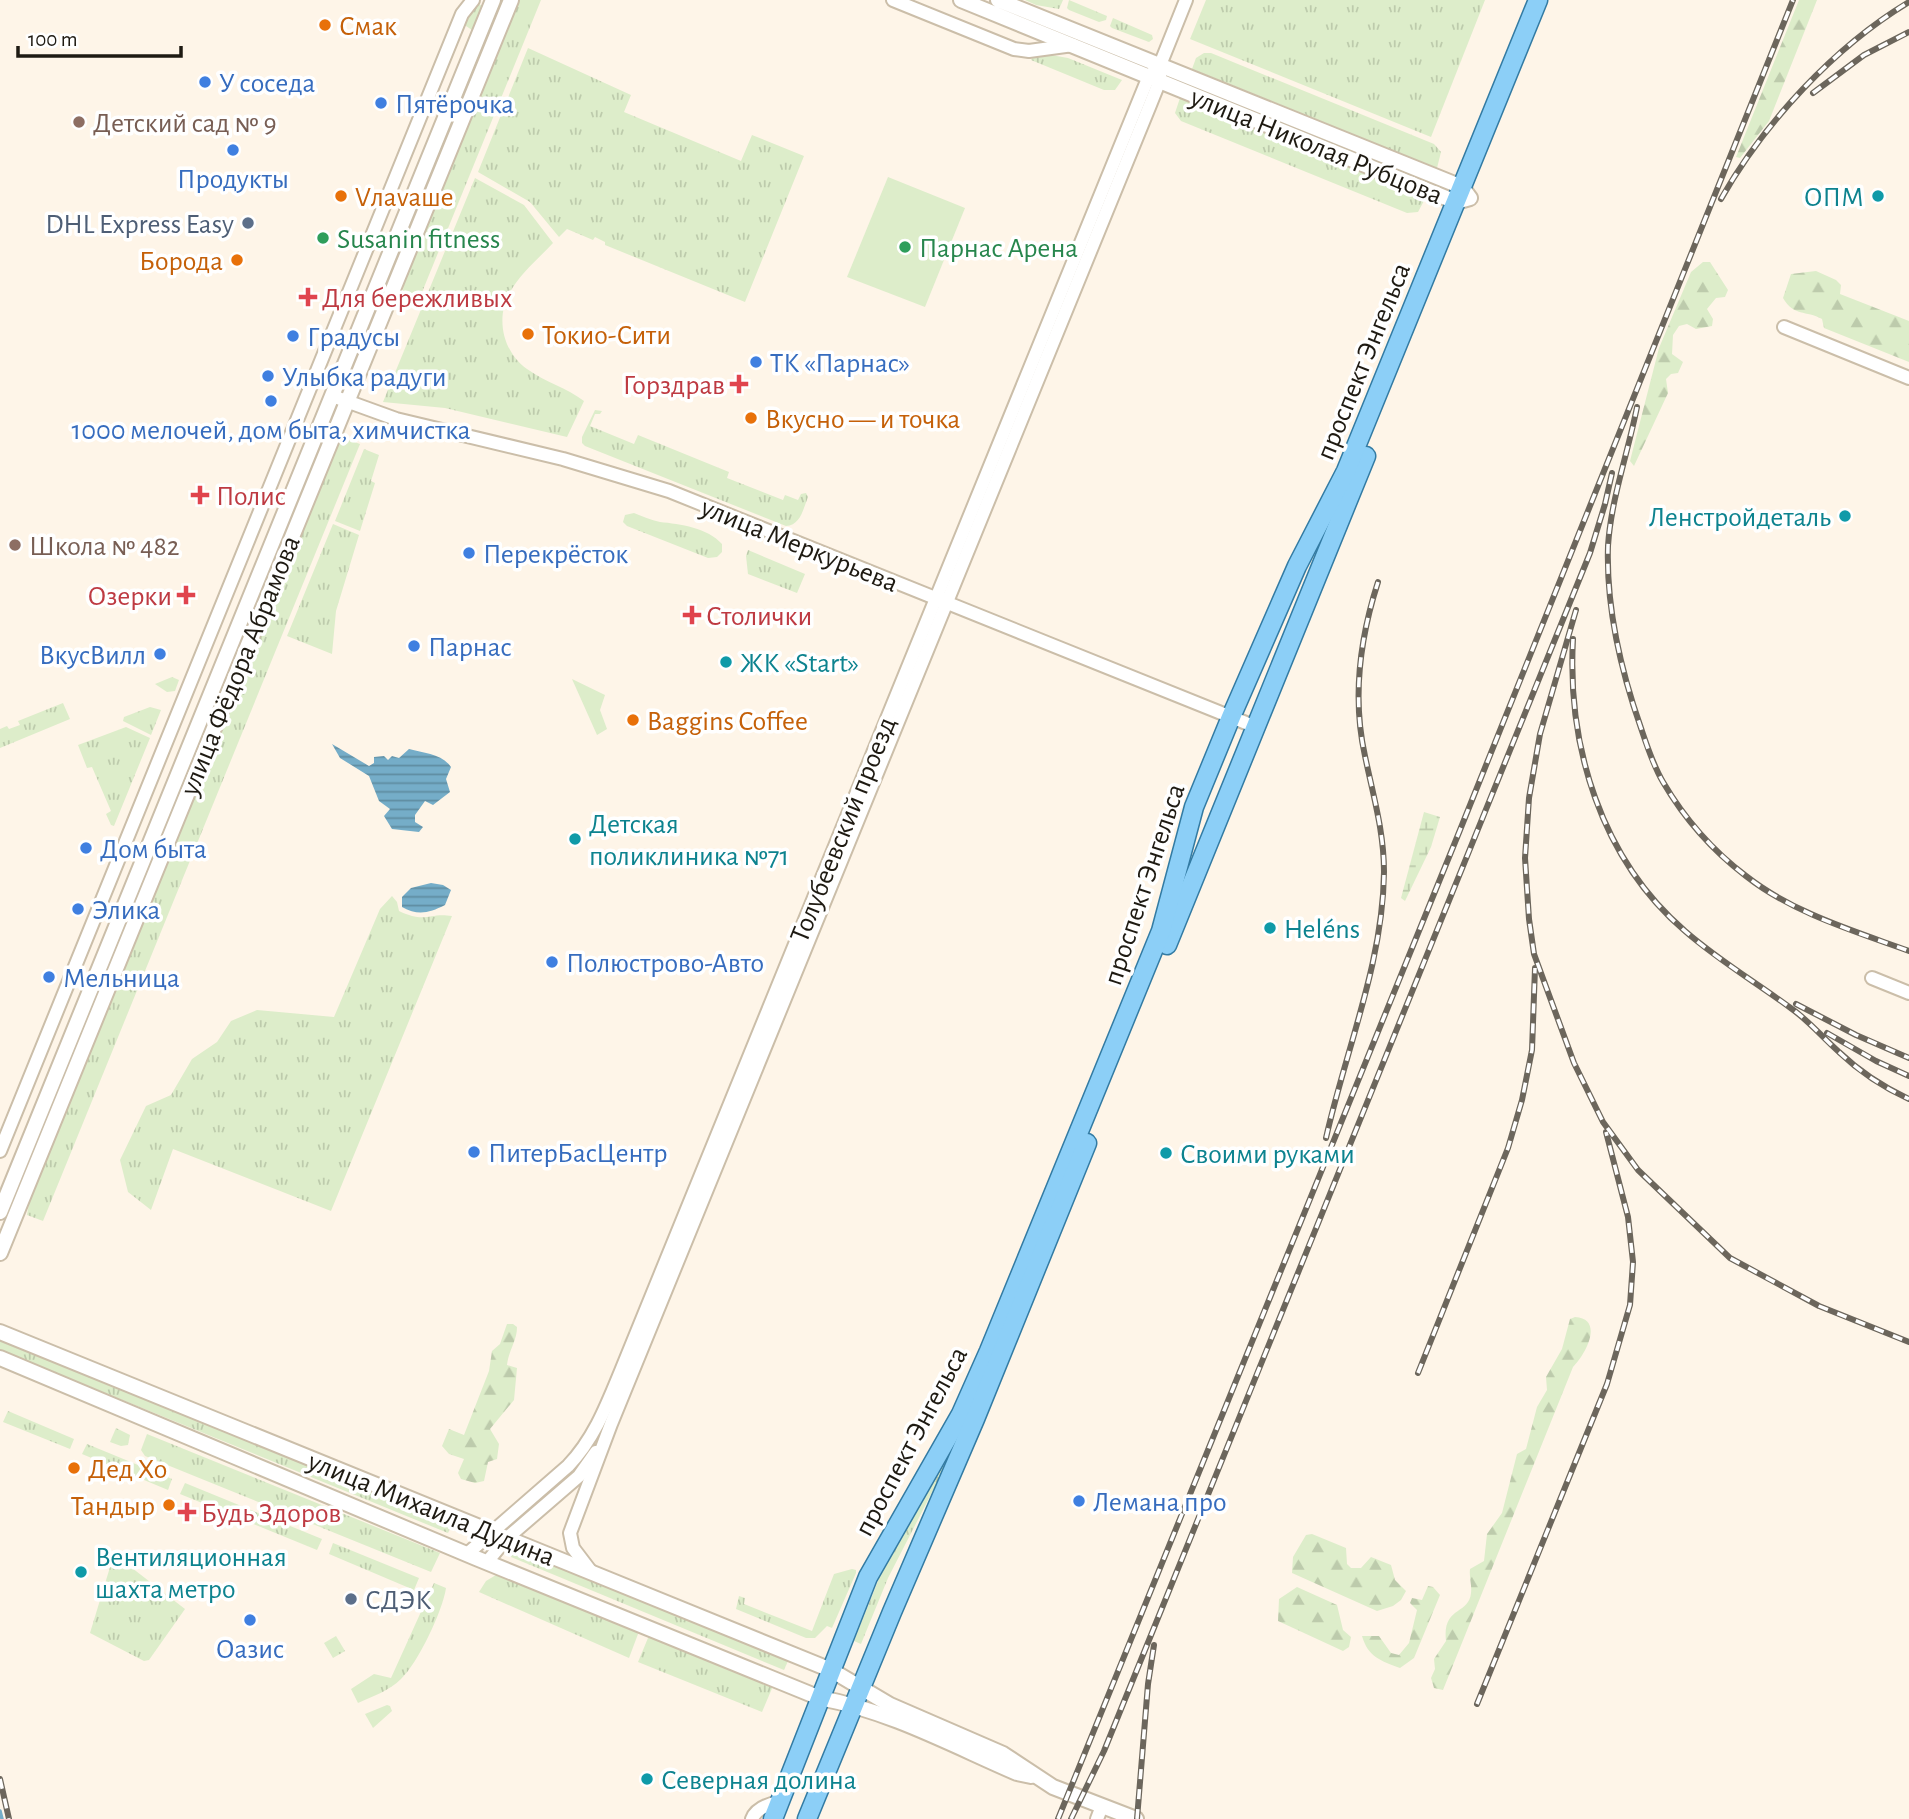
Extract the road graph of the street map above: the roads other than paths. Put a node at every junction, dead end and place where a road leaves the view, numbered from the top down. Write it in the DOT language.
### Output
graph roads {
  1 [pos="473,0"];
  2 [pos="493,0"];
  3 [pos="512,0"];
  4 [pos="893,0"];
  5 [pos="961,0"];
  6 [pos="998,0"];
  7 [pos="1186,0"];
  8 [pos="1538,0"];
  9 [pos="1551,0"];
  10 [pos="1014,4"];
  11 [pos="1073,46"];
  12 [pos="1160,65"];
  13 [pos="1154,78"];
  14 [pos="1463,196"];
  15 [pos="1784,327"];
  16 [pos="1909,378"];
  17 [pos="339,398"];
  18 [pos="941,601"];
  19 [pos="1231,717"];
  20 [pos="1256,727"];
  21 [pos="1871,978"];
  22 [pos="1909,993"];
  23 [pos="0,1151"];
  24 [pos="0,1212"];
  25 [pos="0,1253"];
  26 [pos="0,1332"];
  27 [pos="0,1358"];
  28 [pos="611,1424"];
  29 [pos="491,1533"];
  30 [pos="506,1539"];
  31 [pos="467,1554"];
  32 [pos="487,1562"];
  33 [pos="593,1574"];
  34 [pos="831,1670"];
  35 [pos="857,1697"];
  36 [pos="820,1698"];
  37 [pos="776,1811"];
  38 [pos="1100,1813"];
  39 [pos="752,1819"];
  40 [pos="807,1819"];
  41 [pos="1136,1819"];
  1 -- 23 [label="street"];
  2 -- 17 [label="street, улица Фёдора Абрамова"];
  3 -- 17 [label="street, улица Фёдора Абрамова"];
  4 -- 11 [label="street"];
  5 -- 11 [label="street, улица Николая Рубцова"];
  6 -- 10 [label="street, улица Николая Рубцова"];
  7 -- 12 [label="street, Толубеевский проезд"];
  8 -- 14 [label="main road, проспект Энгельса"];
  9 -- 14 [label="main road, проспект Энгельса"];
  10 -- 12 [label="street, улица Николая Рубцова"];
  11 -- 13 [label="street, улица Николая Рубцова"];
  12 -- 13 [label="street, Толубеевский проезд"];
  12 -- 14 [label="street, улица Николая Рубцова"];
  13 -- 14 [label="street, улица Николая Рубцова"];
  13 -- 18 [label="street, Толубеевский проезд"];
  14 -- 19 [label="main road, проспект Энгельса"];
  14 -- 20 [label="main road, проспект Энгельса"];
  15 -- 16 [label="street"];
  17 -- 18 [label="street, улица Меркурьева"];
  17 -- 24 [label="street, улица Фёдора Абрамова"];
  17 -- 25 [label="street, улица Фёдора Абрамова"];
  18 -- 19 [label="street, улица Меркурьева"];
  18 -- 28 [label="street, Толубеевский проезд"];
  18 -- 29 [label="street, Толубеевский проезд"];
  19 -- 20 [label="street, улица Меркурьева"];
  19 -- 34 [label="main road, проспект Энгельса"];
  20 -- 35 [label="main road, проспект Энгельса"];
  21 -- 22 [label="street"];
  26 -- 29 [label="street, улица Михаила Дудина"];
  27 -- 31 [label="street, улица Михаила Дудина"];
  28 -- 30 [label="street, Толубеевский проезд"];
  28 -- 33 [label="street, Толубеевский проезд"];
  29 -- 30 [label="street, улица Михаила Дудина"];
  29 -- 31 [label="street, Толубеевский проезд"];
  30 -- 32 [label="street, Толубеевский проезд"];
  30 -- 33 [label="street, улица Михаила Дудина"];
  31 -- 32 [label="street, улица Михаила Дудина"];
  32 -- 36 [label="street, улица Михаила Дудина"];
  33 -- 34 [label="street, улица Михаила Дудина"];
  34 -- 35 [label="street, улица Михаила Дудина"];
  34 -- 36 [label="main road, проспект Энгельса"];
  35 -- 36 [label="street, улица Михаила Дудина"];
  35 -- 38 [label="street"];
  35 -- 40 [label="main road, проспект Энгельса"];
  36 -- 37 [label="main road, проспект Энгельса"];
  37 -- 39 [label="street"];
  38 -- 41 [label="street"];
}
